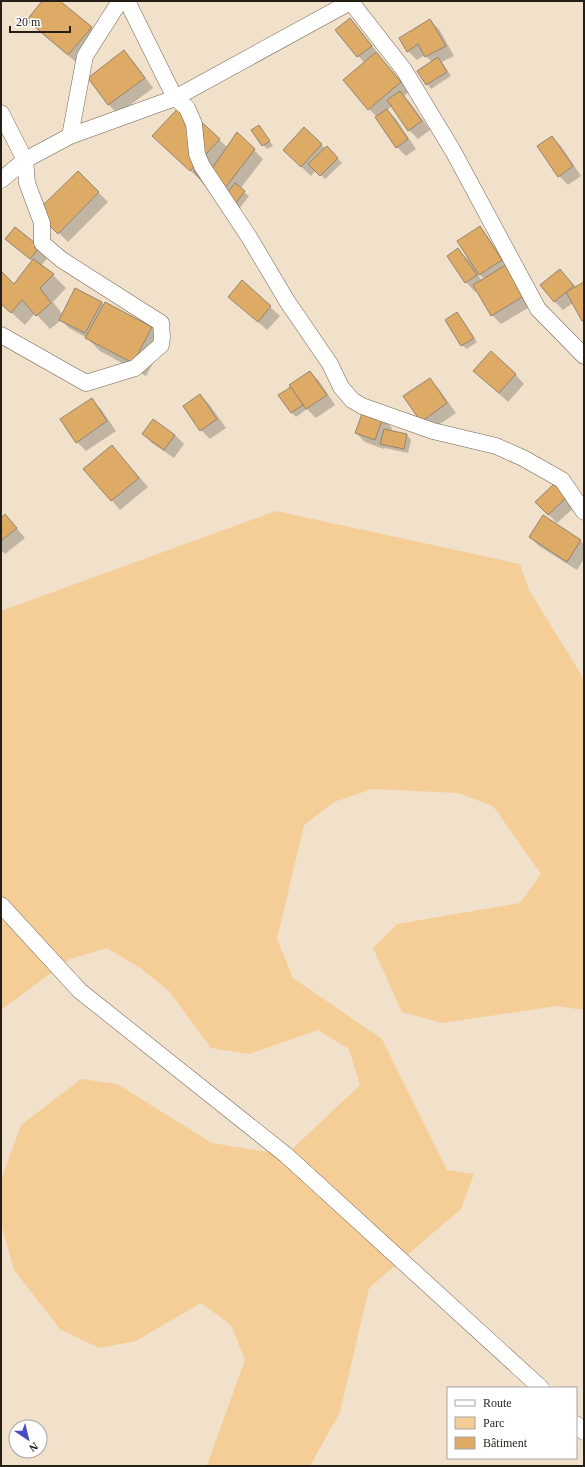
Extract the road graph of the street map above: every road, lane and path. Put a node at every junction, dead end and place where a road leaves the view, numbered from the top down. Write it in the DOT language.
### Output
graph roads {
  1 [pos="120,1"];
  2 [pos="127,1"];
  3 [pos="351,2"];
  4 [pos="175,98"];
  5 [pos="1,113"];
  6 [pos="70,136"];
  7 [pos="26,160"];
  8 [pos="1,180"];
  9 [pos="1,335"];
  10 [pos="584,356"];
  11 [pos="584,512"];
  12 [pos="1,905"];
  13 [pos="540,1387"];
  1 -- 6 [label="street"];
  2 -- 4 [label="street"];
  3 -- 4 [label="street"];
  3 -- 10 [label="street"];
  4 -- 6 [label="street"];
  4 -- 11 [label="street"];
  5 -- 7 [label="street"];
  6 -- 7 [label="street"];
  7 -- 8 [label="street"];
  7 -- 9 [label="street"];
  12 -- 13 [label="street"];
}
